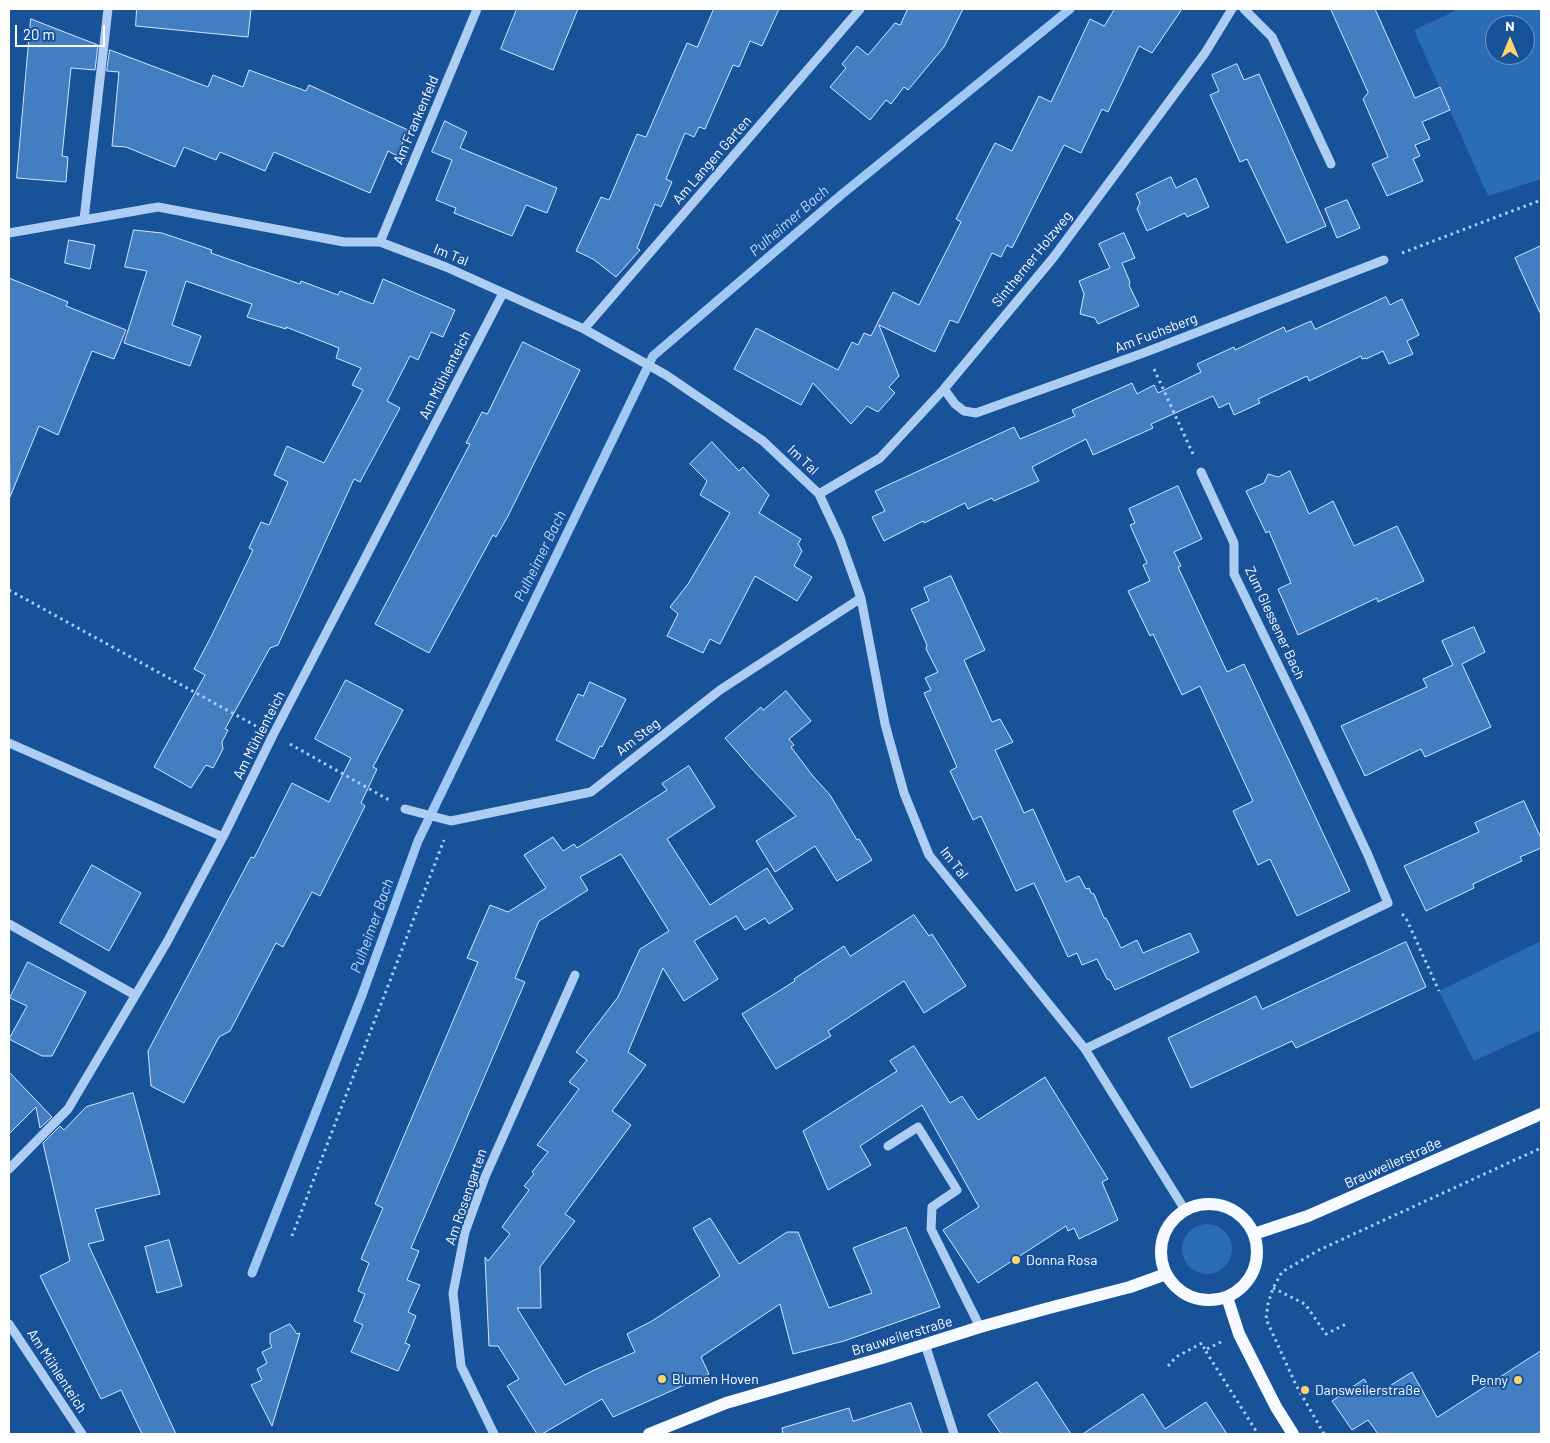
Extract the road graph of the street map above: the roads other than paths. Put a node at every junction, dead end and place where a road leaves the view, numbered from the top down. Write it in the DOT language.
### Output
graph roads {
  1 [pos="108,9"];
  2 [pos="477,9"];
  3 [pos="860,9"];
  4 [pos="1232,9"];
  5 [pos="1244,9"];
  6 [pos="1331,164"];
  7 [pos="84,219"];
  8 [pos="9,233"];
  9 [pos="380,242"];
  10 [pos="1384,260"];
  11 [pos="503,293"];
  12 [pos="584,329"];
  13 [pos="944,388"];
  14 [pos="1201,472"];
  15 [pos="819,494"];
  16 [pos="861,598"];
  17 [pos="9,743"];
  18 [pos="405,809"];
  19 [pos="223,837"];
  20 [pos="9,924"];
  21 [pos="574,975"];
  22 [pos="135,995"];
  23 [pos="1086,1049"];
  24 [pos="1541,1114"];
  25 [pos="888,1146"];
  26 [pos="9,1169"];
  27 [pos="1185,1210"];
  28 [pos="1254,1234"];
  29 [pos="1166,1274"];
  30 [pos="1227,1297"];
  31 [pos="9,1324"];
  32 [pos="980,1327"];
  33 [pos="925,1344"];
  34 [pos="82,1434"];
  35 [pos="494,1434"];
  36 [pos="649,1434"];
  37 [pos="954,1434"];
  38 [pos="1293,1434"];
  1 -- 7 [label="street"];
  2 -- 9 [label="street, Am Frankenfeld"];
  3 -- 12 [label="street, Am Langen Garten"];
  4 -- 13 [label="street, Sintherner Holzweg"];
  5 -- 6 [label="street"];
  7 -- 8 [label="street, Im Tal"];
  7 -- 9 [label="street, Im Tal"];
  9 -- 11 [label="street, Im Tal"];
  10 -- 13 [label="street, Am Fuchsberg"];
  11 -- 12 [label="street, Im Tal"];
  11 -- 19 [label="street, Am Mühlenteich"];
  12 -- 15 [label="street, Im Tal"];
  13 -- 15 [label="street, Sintherner Holzweg"];
  14 -- 23 [label="street, Zum Glessener Bach"];
  15 -- 16 [label="street, Im Tal"];
  16 -- 18 [label="street, Am Steg"];
  16 -- 23 [label="street, Im Tal"];
  17 -- 19 [label="street"];
  19 -- 22 [label="street, Am Mühlenteich"];
  20 -- 22 [label="street"];
  21 -- 35 [label="street, Am Rosengarten"];
  22 -- 26 [label="street, Am Mühlenteich"];
  23 -- 27 [label="street, Im Tal"];
  24 -- 28 [label="main road, Brauweilerstraße"];
  25 -- 32 [label="street"];
  27 -- 28 [label="main road"];
  27 -- 29 [label="main road"];
  28 -- 30 [label="main road"];
  29 -- 30 [label="main road"];
  29 -- 32 [label="main road, Brauweilerstraße"];
  30 -- 38 [label="main road"];
  31 -- 34 [label="street, Am Mühlenteich"];
  32 -- 33 [label="main road, Brauweilerstraße"];
  33 -- 36 [label="main road, Brauweilerstraße"];
  33 -- 37 [label="street"];
}
